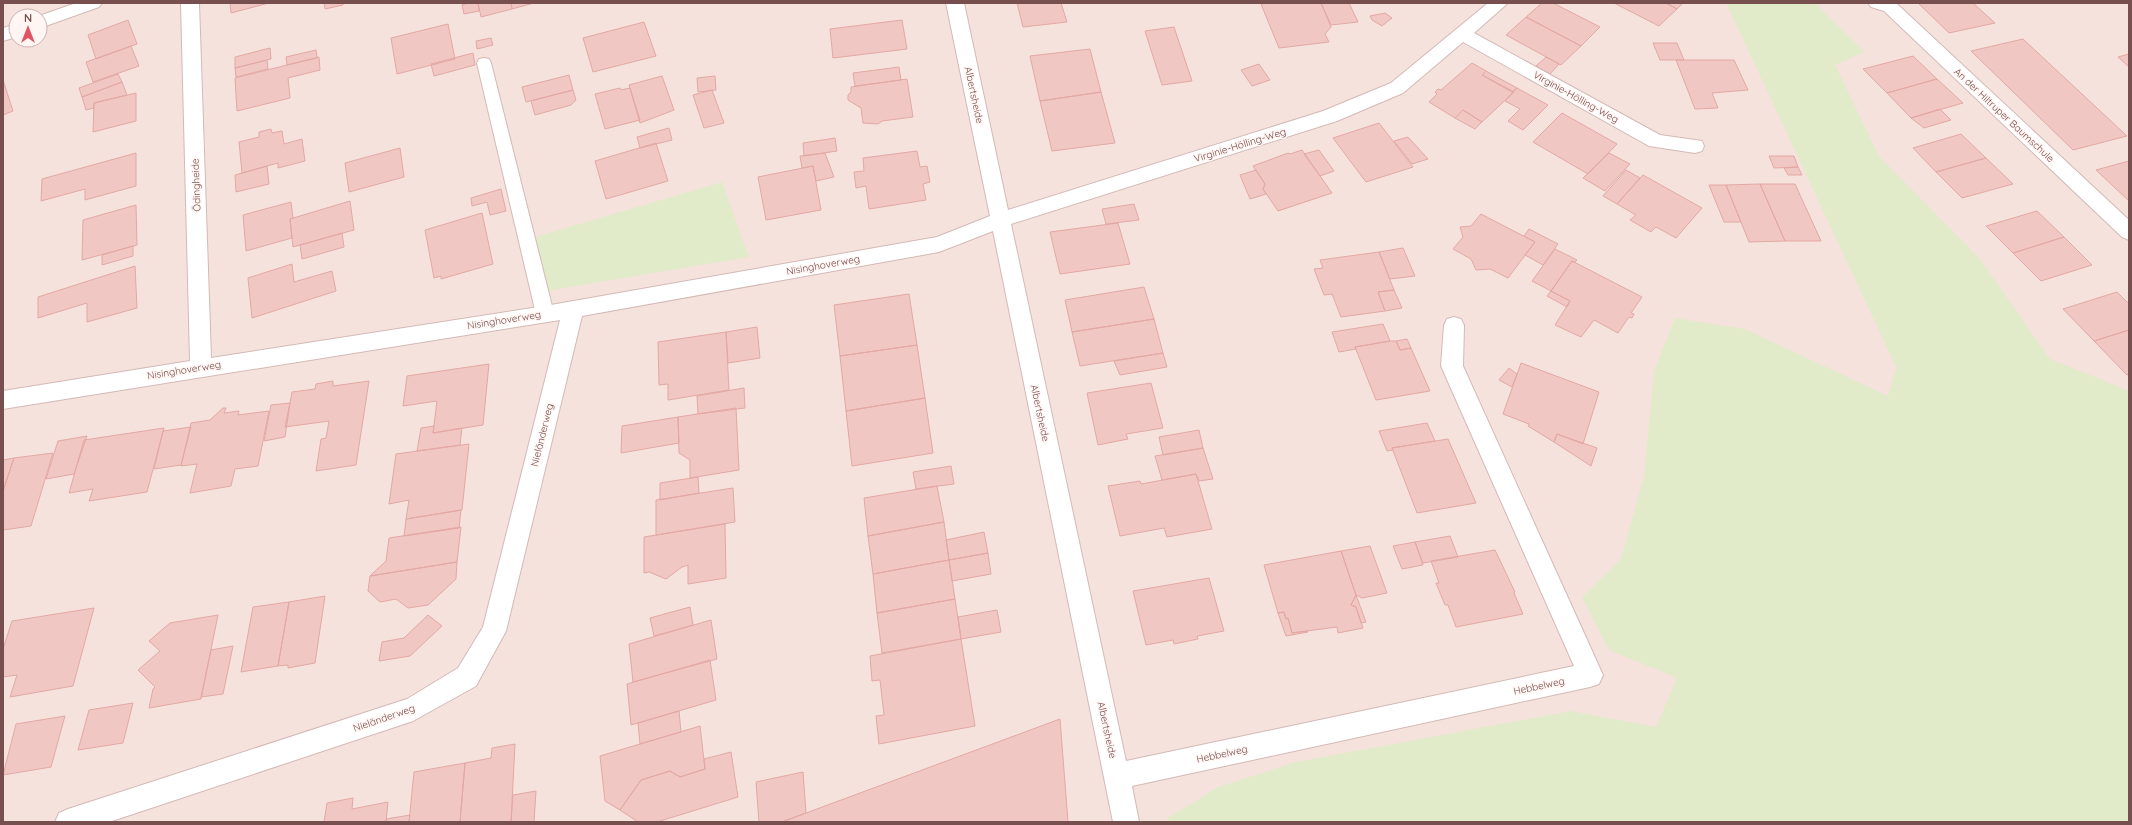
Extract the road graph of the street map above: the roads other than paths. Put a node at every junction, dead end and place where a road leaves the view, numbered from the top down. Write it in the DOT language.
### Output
graph roads {
  1 [pos="93,3"];
  2 [pos="190,3"];
  3 [pos="955,3"];
  4 [pos="1499,3"];
  5 [pos="1877,3"];
  6 [pos="48,19"];
  7 [pos="1462,34"];
  8 [pos="484,62"];
  9 [pos="1694,146"];
  10 [pos="999,220"];
  11 [pos="2129,232"];
  12 [pos="574,309"];
  13 [pos="545,314"];
  14 [pos="1454,325"];
  15 [pos="201,367"];
  16 [pos="3,400"];
  17 [pos="1117,776"];
  18 [pos="68,822"];
  19 [pos="1126,822"];
  1 -- 6 [label="street"];
  2 -- 15 [label="street, Ödingheide"];
  3 -- 10 [label="street, Albertsheide"];
  4 -- 7 [label="street, Virginie-Hölling-Weg"];
  5 -- 11 [label="street, An der Hiltruper Baumschule"];
  7 -- 9 [label="street, Virginie-Hölling-Weg"];
  7 -- 10 [label="street, Virginie-Hölling-Weg"];
  8 -- 13 [label="lane"];
  10 -- 12 [label="street, Nisinghoverweg"];
  10 -- 17 [label="street, Albertsheide"];
  12 -- 13 [label="street, Nisinghoverweg"];
  12 -- 18 [label="street, Nieländerweg"];
  13 -- 15 [label="street, Nisinghoverweg"];
  14 -- 17 [label="street, Hebbelweg"];
  15 -- 16 [label="street, Nisinghoverweg"];
  17 -- 19 [label="street, Albertsheide"];
}
